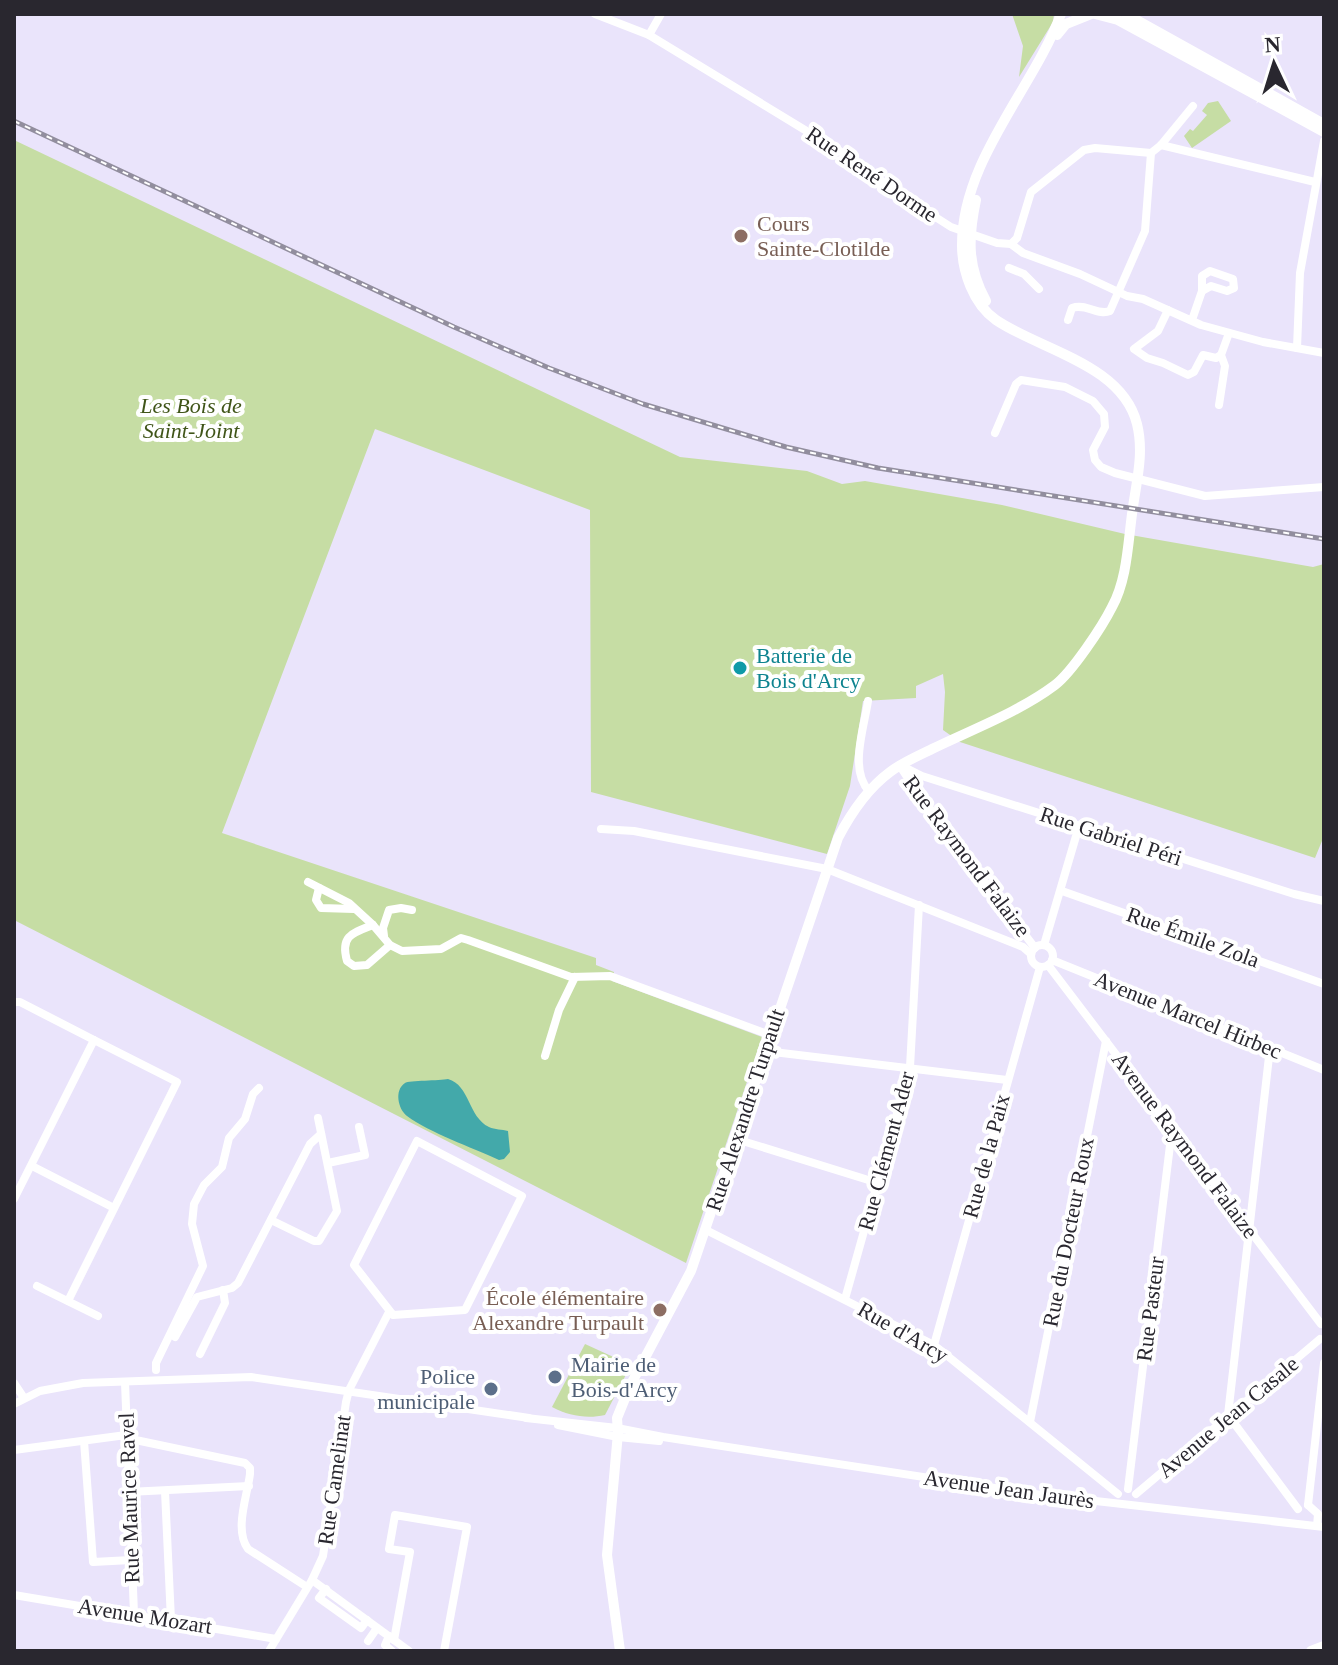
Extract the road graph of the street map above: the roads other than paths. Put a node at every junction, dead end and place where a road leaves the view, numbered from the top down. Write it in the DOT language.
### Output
graph roads {
  1 [pos="595,14"];
  2 [pos="661,14"];
  3 [pos="1062,14"];
  4 [pos="1126,14"];
  5 [pos="1086,15"];
  6 [pos="649,35"];
  7 [pos="1193,106"];
  8 [pos="1324,124"];
  9 [pos="1324,132"];
  10 [pos="1324,141"];
  11 [pos="1161,145"];
  12 [pos="1151,153"];
  13 [pos="1315,182"];
  14 [pos="966,231"];
  15 [pos="1011,244"];
  16 [pos="1028,255"];
  17 [pos="1009,268"];
  18 [pos="1021,273"];
  19 [pos="1039,289"];
  20 [pos="1202,291"];
  21 [pos="1120,292"];
  22 [pos="1168,310"];
  23 [pos="1068,320"];
  24 [pos="1192,320"];
  25 [pos="1229,333"];
  26 [pos="1297,348"];
  27 [pos="1324,353"];
  28 [pos="1221,355"];
  29 [pos="1219,405"];
  30 [pos="995,433"];
  31 [pos="1138,478"];
  32 [pos="1324,487"];
  33 [pos="868,701"];
  34 [pos="900,765"];
  35 [pos="869,791"];
  36 [pos="1079,826"];
  37 [pos="601,829"];
  38 [pos="827,869"];
  39 [pos="308,882"];
  40 [pos="319,888"];
  41 [pos="1062,891"];
  42 [pos="1324,901"];
  43 [pos="919,905"];
  44 [pos="355,909"];
  45 [pos="412,910"];
  46 [pos="373,925"];
  47 [pos="384,937"];
  48 [pos="390,945"];
  49 [pos="1037,949"];
  50 [pos="1046,964"];
  51 [pos="575,977"];
  52 [pos="1324,984"];
  53 [pos="14,1002"];
  54 [pos="770,1035"];
  55 [pos="94,1040"];
  56 [pos="1106,1041"];
  57 [pos="1270,1048"];
  58 [pos="765,1051"];
  59 [pos="545,1056"];
  60 [pos="910,1067"];
  61 [pos="1324,1070"];
  62 [pos="1007,1080"];
  63 [pos="259,1088"];
  64 [pos="318,1118"];
  65 [pos="359,1127"];
  66 [pos="1172,1129"];
  67 [pos="321,1134"];
  68 [pos="736,1139"];
  69 [pos="328,1163"];
  70 [pos="32,1166"];
  71 [pos="878,1183"];
  72 [pos="14,1199"];
  73 [pos="114,1208"];
  74 [pos="271,1220"];
  75 [pos="1249,1228"];
  76 [pos="706,1230"];
  77 [pos="37,1286"];
  78 [pos="223,1290"];
  79 [pos="845,1299"];
  80 [pos="68,1301"];
  81 [pos="389,1312"];
  82 [pos="98,1316"];
  83 [pos="1323,1323"];
  84 [pos="1322,1341"];
  85 [pos="934,1345"];
  86 [pos="200,1354"];
  87 [pos="1324,1363"];
  88 [pos="156,1370"];
  89 [pos="156,1381"];
  90 [pos="125,1382"];
  91 [pos="14,1383"];
  92 [pos="349,1390"];
  93 [pos="24,1398"];
  94 [pos="14,1404"];
  95 [pos="1228,1415"];
  96 [pos="1030,1422"];
  97 [pos="617,1432"];
  98 [pos="126,1437"];
  99 [pos="84,1441"];
  100 [pos="14,1450"];
  101 [pos="613,1477"];
  102 [pos="249,1486"];
  103 [pos="165,1491"];
  104 [pos="1132,1491"];
  105 [pos="128,1492"];
  106 [pos="1117,1499"];
  107 [pos="1139,1507"];
  108 [pos="1316,1507"];
  109 [pos="1298,1509"];
  110 [pos="1293,1524"];
  111 [pos="1321,1527"];
  112 [pos="131,1560"];
  113 [pos="309,1584"];
  114 [pos="14,1595"];
  115 [pos="134,1614"];
  116 [pos="171,1620"];
  117 [pos="377,1628"];
  118 [pos="392,1638"];
  119 [pos="276,1639"];
  120 [pos="368,1641"];
  121 [pos="1324,1646"];
  122 [pos="269,1651"];
  123 [pos="392,1651"];
  124 [pos="409,1651"];
  125 [pos="444,1651"];
  126 [pos="613,1651"];
  127 [pos="620,1651"];
  128 [pos="1311,1651"];
  1 -- 6 [label="street, Rue René Dorme"];
  2 -- 6 [label="street"];
  3 -- 5 [label="main road"];
  3 -- 14 [label="main road"];
  4 -- 8 [label="main road"];
  5 -- 9 [label="main road"];
  5 -- 14 [label="main road"];
  6 -- 14 [label="street, Rue René Dorme"];
  7 -- 11 [label="street"];
  10 -- 13 [label="street"];
  11 -- 12 [label="street"];
  11 -- 13 [label="street"];
  12 -- 15 [label="street"];
  12 -- 21 [label="street"];
  13 -- 26 [label="street"];
  14 -- 15 [label="street, Rue René Dorme"];
  14 -- 31 [label="main road, Rue Alexandre Turpault"];
  15 -- 16 [label="street, Rue René Dorme"];
  16 -- 18 [label="street"];
  16 -- 21 [label="street, Rue René Dorme"];
  17 -- 18 [label="street"];
  18 -- 19 [label="street"];
  20 -- 24 [label="street"];
  21 -- 22 [label="street, Rue René Dorme"];
  21 -- 23 [label="street"];
  22 -- 24 [label="street, Rue René Dorme"];
  22 -- 28 [label="street"];
  24 -- 25 [label="street, Rue René Dorme"];
  25 -- 26 [label="street, Rue René Dorme"];
  25 -- 28 [label="street"];
  26 -- 27 [label="street, Rue René Dorme"];
  28 -- 29 [label="street"];
  30 -- 31 [label="street"];
  31 -- 32 [label="street"];
  31 -- 34 [label="main road, Rue Alexandre Turpault"];
  33 -- 35 [label="street"];
  34 -- 35 [label="main road, Rue Alexandre Turpault"];
  34 -- 36 [label="street, Rue Gabriel Péri"];
  34 -- 49 [label="street, Rue Raymond Falaize"];
  35 -- 38 [label="main road, Rue Alexandre Turpault"];
  36 -- 41 [label="street"];
  36 -- 42 [label="street, Rue Gabriel Péri"];
  37 -- 38 [label="street"];
  38 -- 43 [label="street"];
  38 -- 54 [label="main road, Rue Alexandre Turpault"];
  39 -- 40 [label="street"];
  40 -- 44 [label="street"];
  40 -- 44 [label="street"];
  41 -- 49 [label="street"];
  41 -- 52 [label="street, Rue Émile Zola"];
  43 -- 49 [label="street"];
  43 -- 60 [label="street, Rue Clément Ader"];
  44 -- 46 [label="street"];
  45 -- 47 [label="street"];
  46 -- 47 [label="street"];
  46 -- 48 [label="street"];
  47 -- 48 [label="street"];
  48 -- 51 [label="street"];
  49 -- 50 [label="street"];
  49 -- 50 [label="street"];
  50 -- 56 [label="street, Avenue Raymond Falaize"];
  50 -- 57 [label="street, Avenue Marcel Hirbec"];
  50 -- 62 [label="street, Rue de la Paix"];
  51 -- 54 [label="street"];
  51 -- 59 [label="street"];
  53 -- 55 [label="street"];
  54 -- 58 [label="main road, Rue Alexandre Turpault"];
  55 -- 70 [label="street"];
  55 -- 73 [label="street"];
  56 -- 66 [label="street, Avenue Raymond Falaize"];
  56 -- 96 [label="street, Rue du Docteur Roux"];
  57 -- 61 [label="street, Avenue Marcel Hirbec"];
  57 -- 75 [label="street"];
  58 -- 60 [label="street"];
  58 -- 68 [label="main road, Rue Alexandre Turpault"];
  60 -- 62 [label="street"];
  60 -- 71 [label="street, Rue Clément Ader"];
  62 -- 85 [label="street, Rue de la Paix"];
  63 -- 88 [label="street"];
  64 -- 67 [label="street"];
  65 -- 69 [label="street"];
  66 -- 75 [label="street, Avenue Raymond Falaize"];
  66 -- 104 [label="street, Rue Pasteur"];
  67 -- 69 [label="street"];
  67 -- 74 [label="street"];
  68 -- 71 [label="street"];
  68 -- 76 [label="main road, Rue Alexandre Turpault"];
  69 -- 74 [label="street"];
  70 -- 72 [label="street"];
  70 -- 73 [label="street"];
  71 -- 79 [label="street, Rue Clément Ader"];
  73 -- 80 [label="street"];
  74 -- 78 [label="street"];
  75 -- 83 [label="street, Avenue Raymond Falaize"];
  75 -- 95 [label="street"];
  76 -- 79 [label="street, Rue d'Arcy"];
  76 -- 97 [label="main road, Rue Alexandre Turpault"];
  77 -- 80 [label="street"];
  78 -- 86 [label="street"];
  78 -- 88 [label="street"];
  79 -- 85 [label="street, Rue d'Arcy"];
  80 -- 82 [label="street"];
  81 -- 81 [label="street"];
  81 -- 92 [label="street, Rue Camelinat"];
  83 -- 84 [label="street"];
  84 -- 95 [label="street, Avenue Jean Casale"];
  85 -- 96 [label="street, Rue d'Arcy"];
  87 -- 108 [label="street"];
  88 -- 89 [label="street"];
  89 -- 90 [label="street, Avenue Jean Jaurès"];
  89 -- 92 [label="street, Avenue Jean Jaurès"];
  90 -- 93 [label="street, Avenue Jean Jaurès"];
  90 -- 98 [label="street, Rue Maurice Ravel"];
  91 -- 93 [label="street"];
  92 -- 97 [label="street, Avenue Jean Jaurès"];
  92 -- 113 [label="street, Rue Camelinat"];
  93 -- 94 [label="street, Avenue Jean Jaurès"];
  95 -- 104 [label="street, Avenue Jean Casale"];
  95 -- 109 [label="street"];
  96 -- 106 [label="street, Rue d'Arcy"];
  97 -- 101 [label="main road, Rue Alexandre Turpault"];
  97 -- 106 [label="street, Avenue Jean Jaurès"];
  98 -- 99 [label="street"];
  98 -- 102 [label="street"];
  98 -- 105 [label="street, Rue Maurice Ravel"];
  99 -- 100 [label="street"];
  99 -- 112 [label="street"];
  101 -- 126 [label="main road"];
  101 -- 127 [label="main road"];
  102 -- 103 [label="street"];
  102 -- 113 [label="street"];
  103 -- 105 [label="street"];
  103 -- 116 [label="street"];
  104 -- 106 [label="street"];
  104 -- 107 [label="street, Rue Pasteur"];
  105 -- 112 [label="street, Rue Maurice Ravel"];
  106 -- 107 [label="street, Avenue Jean Jaurès"];
  107 -- 110 [label="street, Avenue Jean Jaurès"];
  108 -- 109 [label="street"];
  108 -- 111 [label="street"];
  109 -- 110 [label="street"];
  110 -- 111 [label="street, Avenue Jean Jaurès"];
  112 -- 115 [label="street, Rue Maurice Ravel"];
  113 -- 117 [label="street"];
  113 -- 119 [label="street, Rue Camelinat"];
  114 -- 115 [label="street, Avenue Mozart"];
  115 -- 116 [label="street, Avenue Mozart"];
  116 -- 119 [label="street, Avenue Mozart"];
  117 -- 118 [label="street"];
  117 -- 120 [label="street"];
  118 -- 123 [label="street"];
  118 -- 124 [label="street"];
  118 -- 125 [label="street"];
  119 -- 122 [label="street, Rue Camelinat"];
  121 -- 128 [label="main road"];
}
